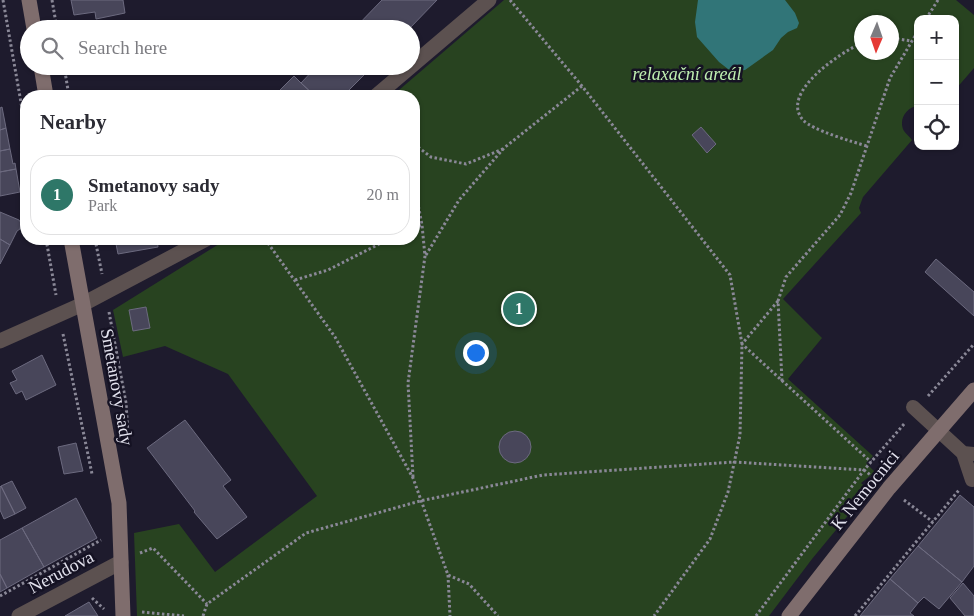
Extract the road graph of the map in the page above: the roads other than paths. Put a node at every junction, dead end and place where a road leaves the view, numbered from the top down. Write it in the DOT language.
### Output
graph roads {
  1 [pos="30,0"];
  2 [pos="490,0"];
  3 [pos="33,20"];
  4 [pos="420,59"];
  5 [pos="42,75"];
  6 [pos="401,75"];
  7 [pos="45,90"];
  8 [pos="383,90"];
  9 [pos="72,245"];
  10 [pos="195,245"];
  11 [pos="83,304"];
  12 [pos="0,341"];
  13 [pos="974,390"];
  14 [pos="914,409"];
  15 [pos="939,430"];
  16 [pos="969,454"];
  17 [pos="971,478"];
  18 [pos="121,562"];
  19 [pos="130,614"];
  20 [pos="19,616"];
  21 [pos="789,616"];
  1 -- 3 [label="street"];
  2 -- 4 [label="street"];
  5 -- 7 [label="street"];
  6 -- 8 [label="street"];
  9 -- 11 [label="street, Smetanovy sady"];
  10 -- 11 [label="street"];
  11 -- 12 [label="street"];
  11 -- 18 [label="street, Smetanovy sady"];
  13 -- 15 [label="street, K Nemocnici"];
  14 -- 15 [label="lane"];
  15 -- 16 [label="lane"];
  15 -- 21 [label="street, K Nemocnici"];
  16 -- 17 [label="lane"];
  18 -- 19 [label="street, Smetanovy sady"];
  18 -- 20 [label="street, Nerudova"];
}
